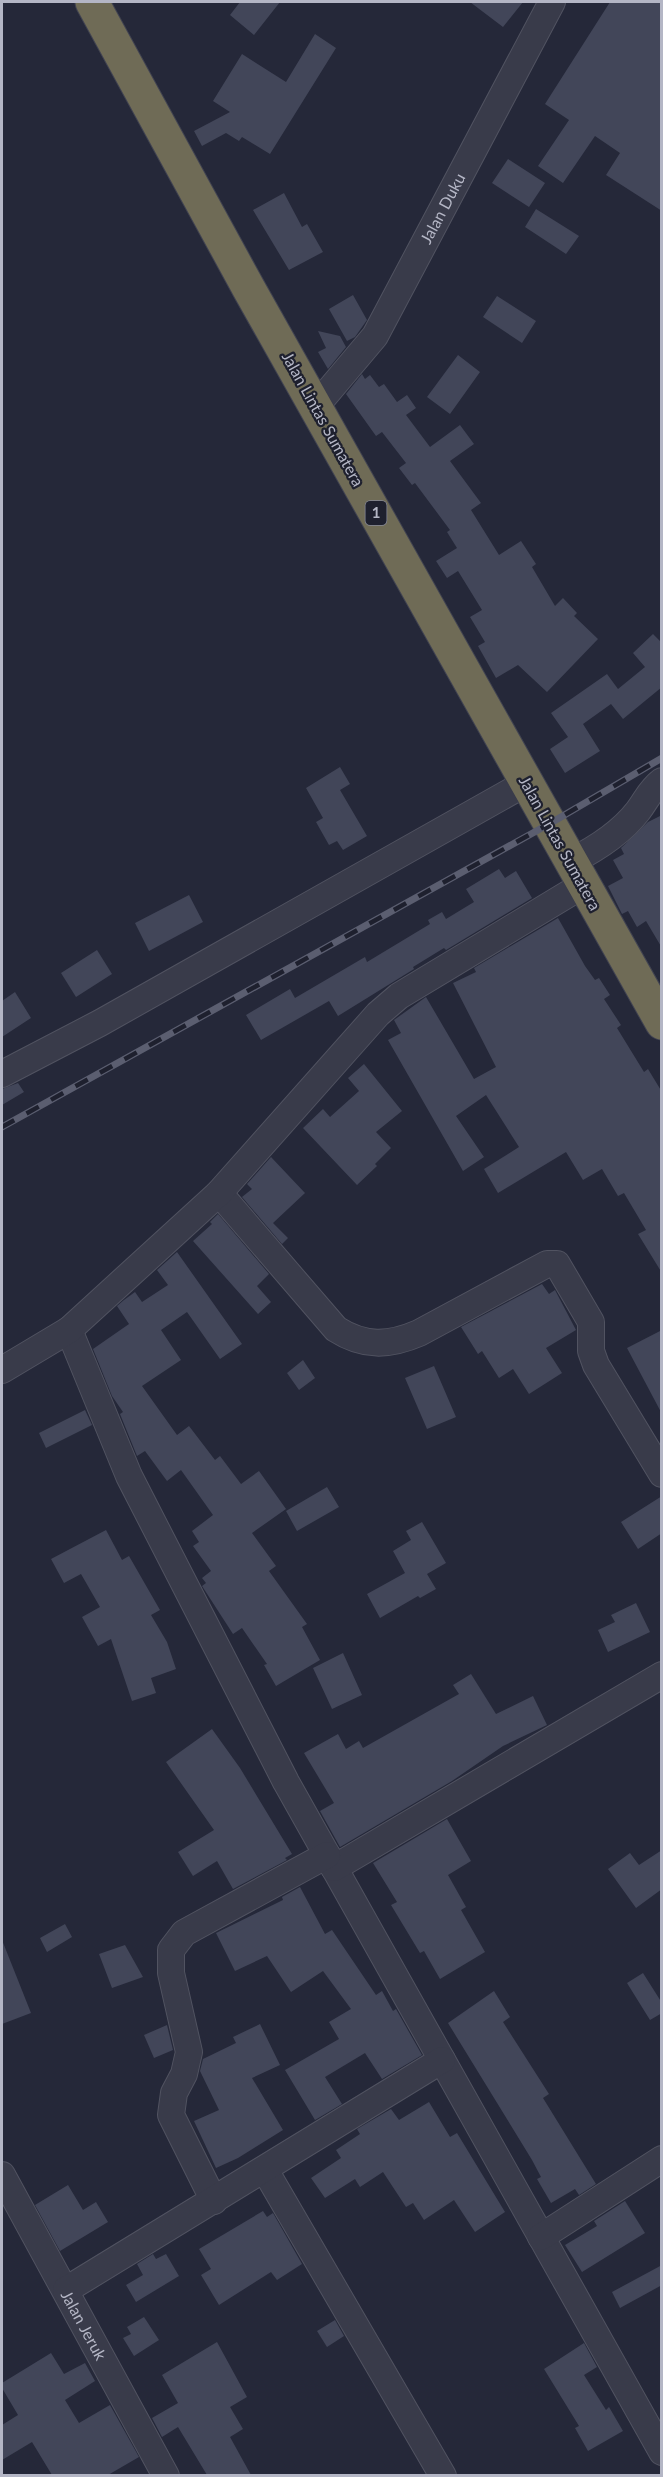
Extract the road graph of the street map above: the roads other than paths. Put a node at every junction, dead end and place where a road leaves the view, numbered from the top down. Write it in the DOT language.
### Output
graph roads {
  1 [pos="92,2"];
  2 [pos="552,2"];
  3 [pos="316,406"];
  4 [pos="662,781"];
  5 [pos="526,783"];
  6 [pos="577,873"];
  7 [pos="662,1023"];
  8 [pos="2,1074"];
  9 [pos="219,1193"];
  10 [pos="69,1330"];
  11 [pos="2,1370"];
  12 [pos="662,1474"];
  13 [pos="662,1675"];
  14 [pos="331,1862"];
  15 [pos="442,2060"];
  16 [pos="662,2159"];
  17 [pos="265,2170"];
  18 [pos="4,2185"];
  19 [pos="214,2201"];
  20 [pos="541,2237"];
  21 [pos="66,2290"];
  22 [pos="662,2452"];
  23 [pos="166,2475"];
  24 [pos="443,2475"];
  1 -- 3 [label="highway, Jalan Lintas Sumatera / 1"];
  2 -- 3 [label="street, Jalan Duku"];
  3 -- 5 [label="highway, Jalan Lintas Sumatera / 1"];
  4 -- 6 [label="street"];
  5 -- 6 [label="highway, Jalan Lintas Sumatera / 1"];
  5 -- 8 [label="street"];
  6 -- 7 [label="highway, Jalan Lintas Sumatera / 1"];
  6 -- 9 [label="street"];
  9 -- 10 [label="street"];
  9 -- 12 [label="street"];
  10 -- 11 [label="street"];
  10 -- 14 [label="street"];
  13 -- 14 [label="street"];
  14 -- 15 [label="street"];
  14 -- 19 [label="street"];
  15 -- 17 [label="street"];
  15 -- 20 [label="street"];
  16 -- 20 [label="street"];
  17 -- 19 [label="street"];
  17 -- 24 [label="street"];
  18 -- 21 [label="street, Jalan Jeruk"];
  19 -- 21 [label="street"];
  20 -- 22 [label="street"];
  21 -- 23 [label="street, Jalan Jeruk"];
}
